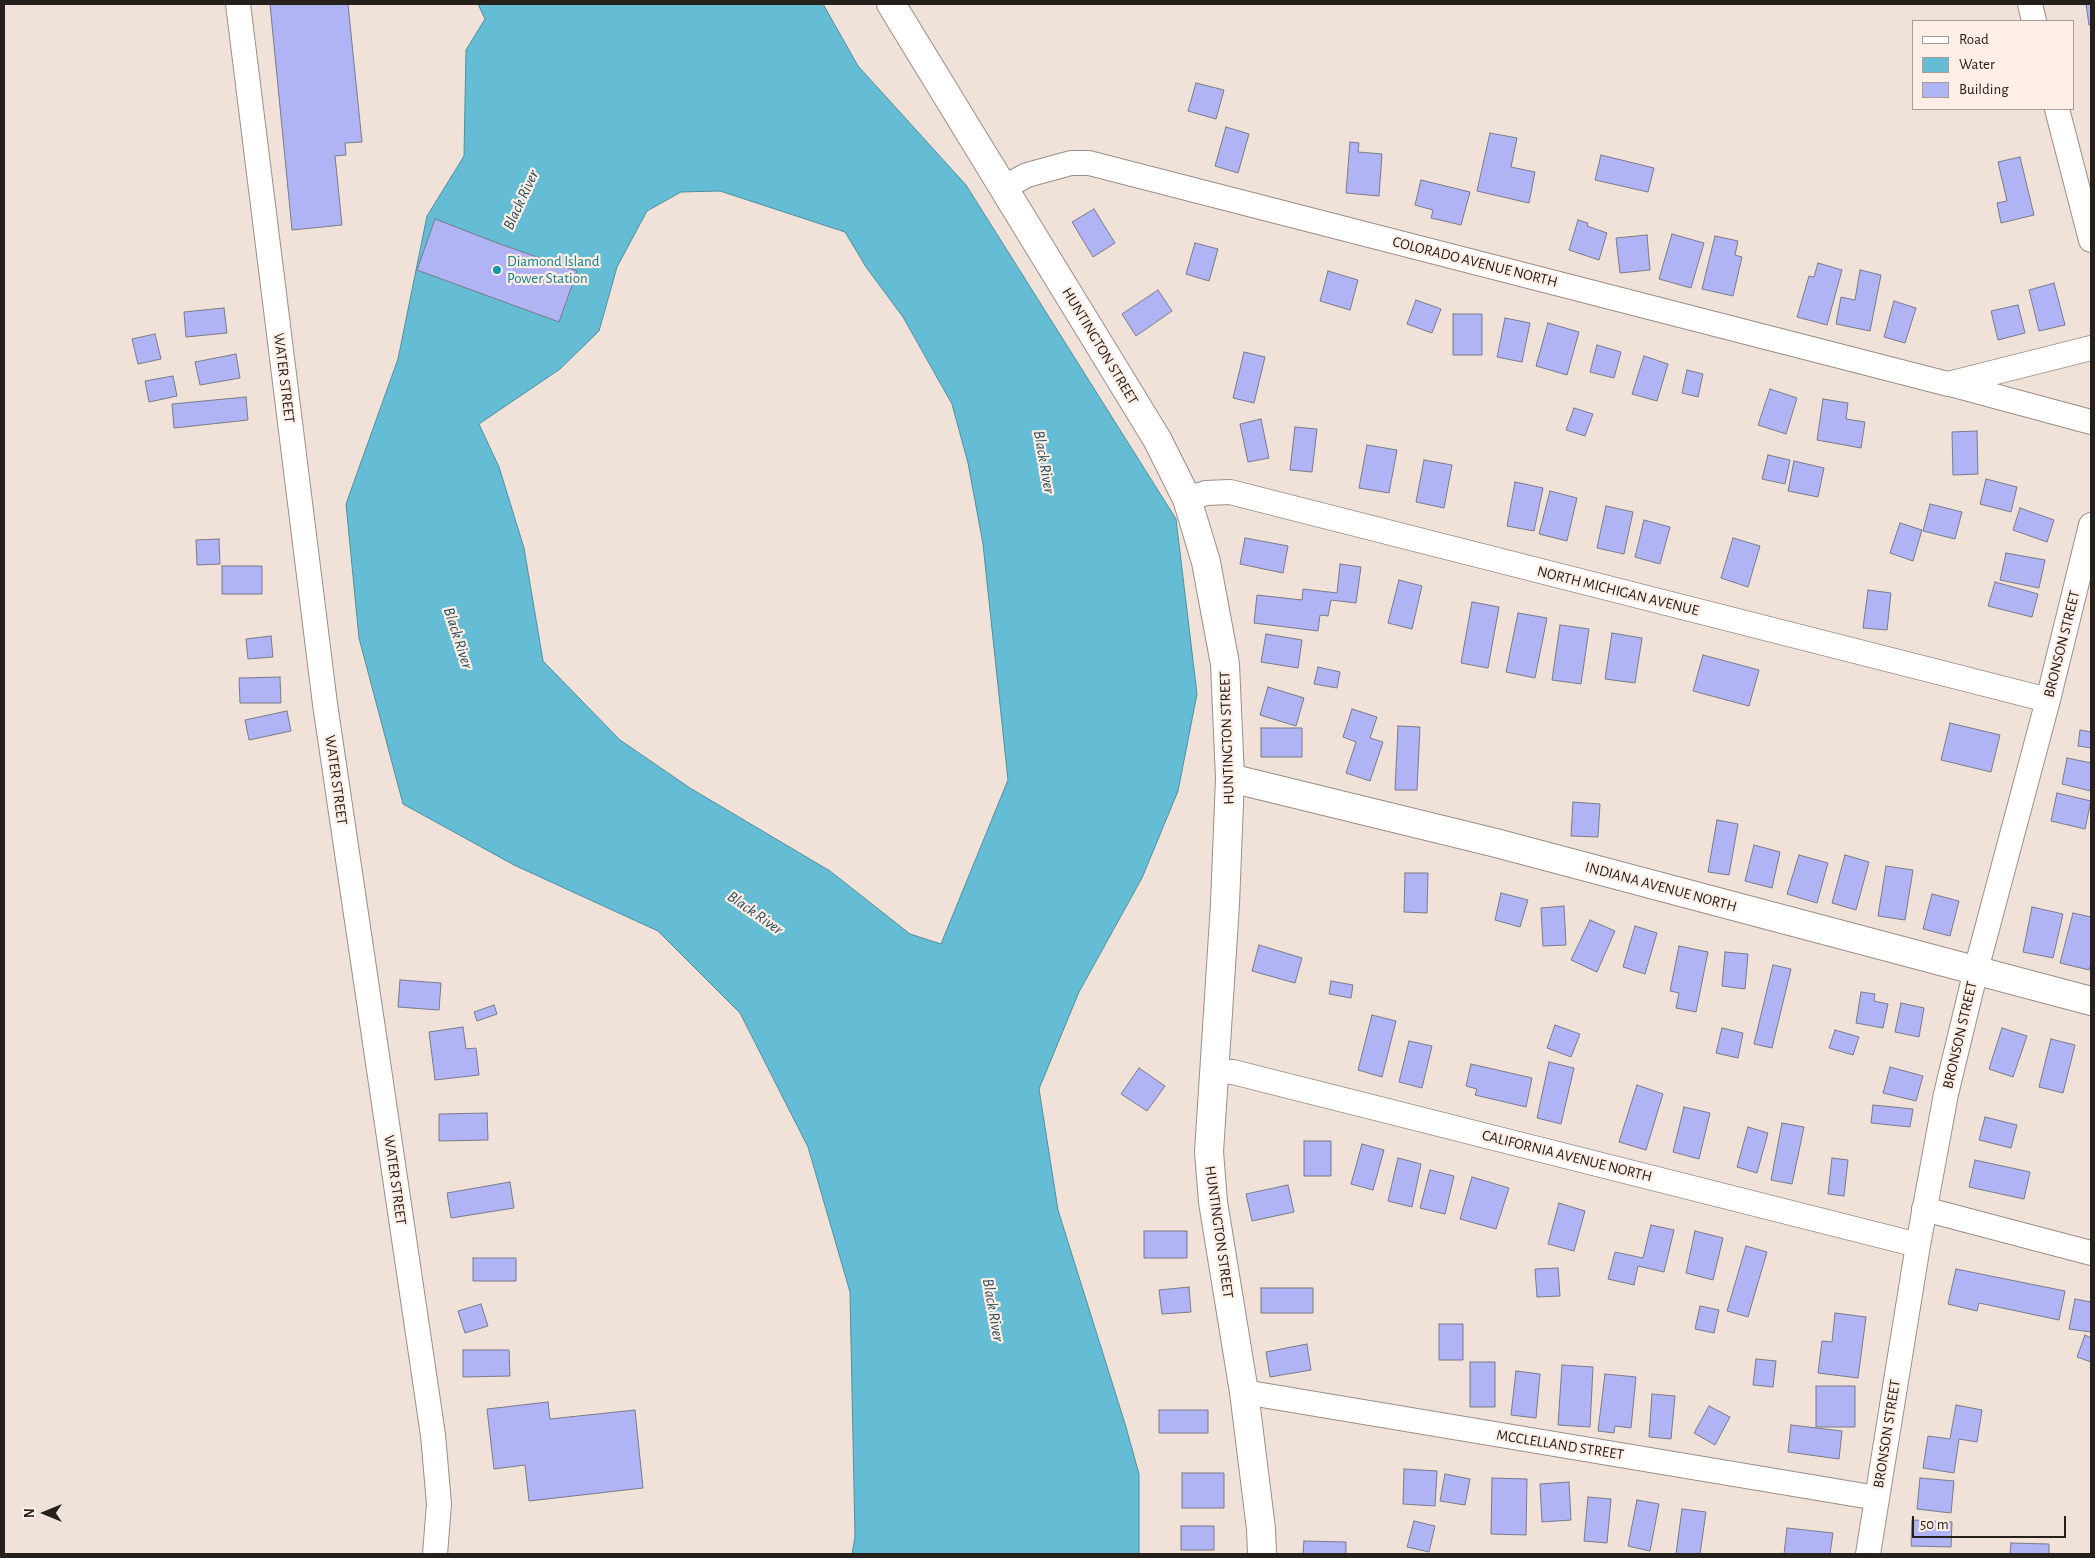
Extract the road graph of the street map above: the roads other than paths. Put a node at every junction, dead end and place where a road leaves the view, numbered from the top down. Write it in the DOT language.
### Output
graph roads {
  1 [pos="238,4"];
  2 [pos="891,4"];
  3 [pos="2030,4"];
  4 [pos="2034,20"];
  5 [pos="2057,110"];
  6 [pos="1004,188"];
  7 [pos="2091,240"];
  8 [pos="2091,348"];
  9 [pos="1948,384"];
  10 [pos="2091,422"];
  11 [pos="1187,499"];
  12 [pos="2091,525"];
  13 [pos="2048,700"];
  14 [pos="1230,778"];
  15 [pos="1976,970"];
  16 [pos="2091,1000"];
  17 [pos="1214,1071"];
  18 [pos="1924,1209"];
  19 [pos="1918,1245"];
  20 [pos="2091,1253"];
  21 [pos="1244,1392"];
  22 [pos="1877,1498"];
  23 [pos="435,1554"];
  24 [pos="1262,1554"];
  25 [pos="1868,1554"];
  1 -- 23 [label="street, WATER STREET"];
  2 -- 6 [label="street, HUNTINGTON STREET"];
  3 -- 4 [label="street"];
  5 -- 7 [label="street"];
  6 -- 9 [label="street, COLORADO AVENUE NORTH"];
  6 -- 11 [label="street, HUNTINGTON STREET"];
  8 -- 9 [label="street, COLORADO AVENUE NORTH"];
  9 -- 10 [label="street, COLORADO AVENUE NORTH"];
  11 -- 13 [label="street, NORTH MICHIGAN AVENUE"];
  11 -- 14 [label="street, HUNTINGTON STREET"];
  12 -- 13 [label="street, BRONSON STREET"];
  13 -- 15 [label="street, BRONSON STREET"];
  14 -- 15 [label="street, INDIANA AVENUE NORTH"];
  14 -- 17 [label="street, HUNTINGTON STREET"];
  15 -- 16 [label="street, INDIANA AVENUE NORTH"];
  15 -- 18 [label="street, BRONSON STREET"];
  17 -- 19 [label="street, CALIFORNIA AVENUE NORTH"];
  17 -- 21 [label="street, HUNTINGTON STREET"];
  18 -- 19 [label="street, BRONSON STREET"];
  18 -- 20 [label="street"];
  19 -- 22 [label="street, BRONSON STREET"];
  21 -- 22 [label="street, MCCLELLAND STREET"];
  21 -- 24 [label="street, HUNTINGTON STREET"];
  22 -- 25 [label="street, BRONSON STREET"];
}
